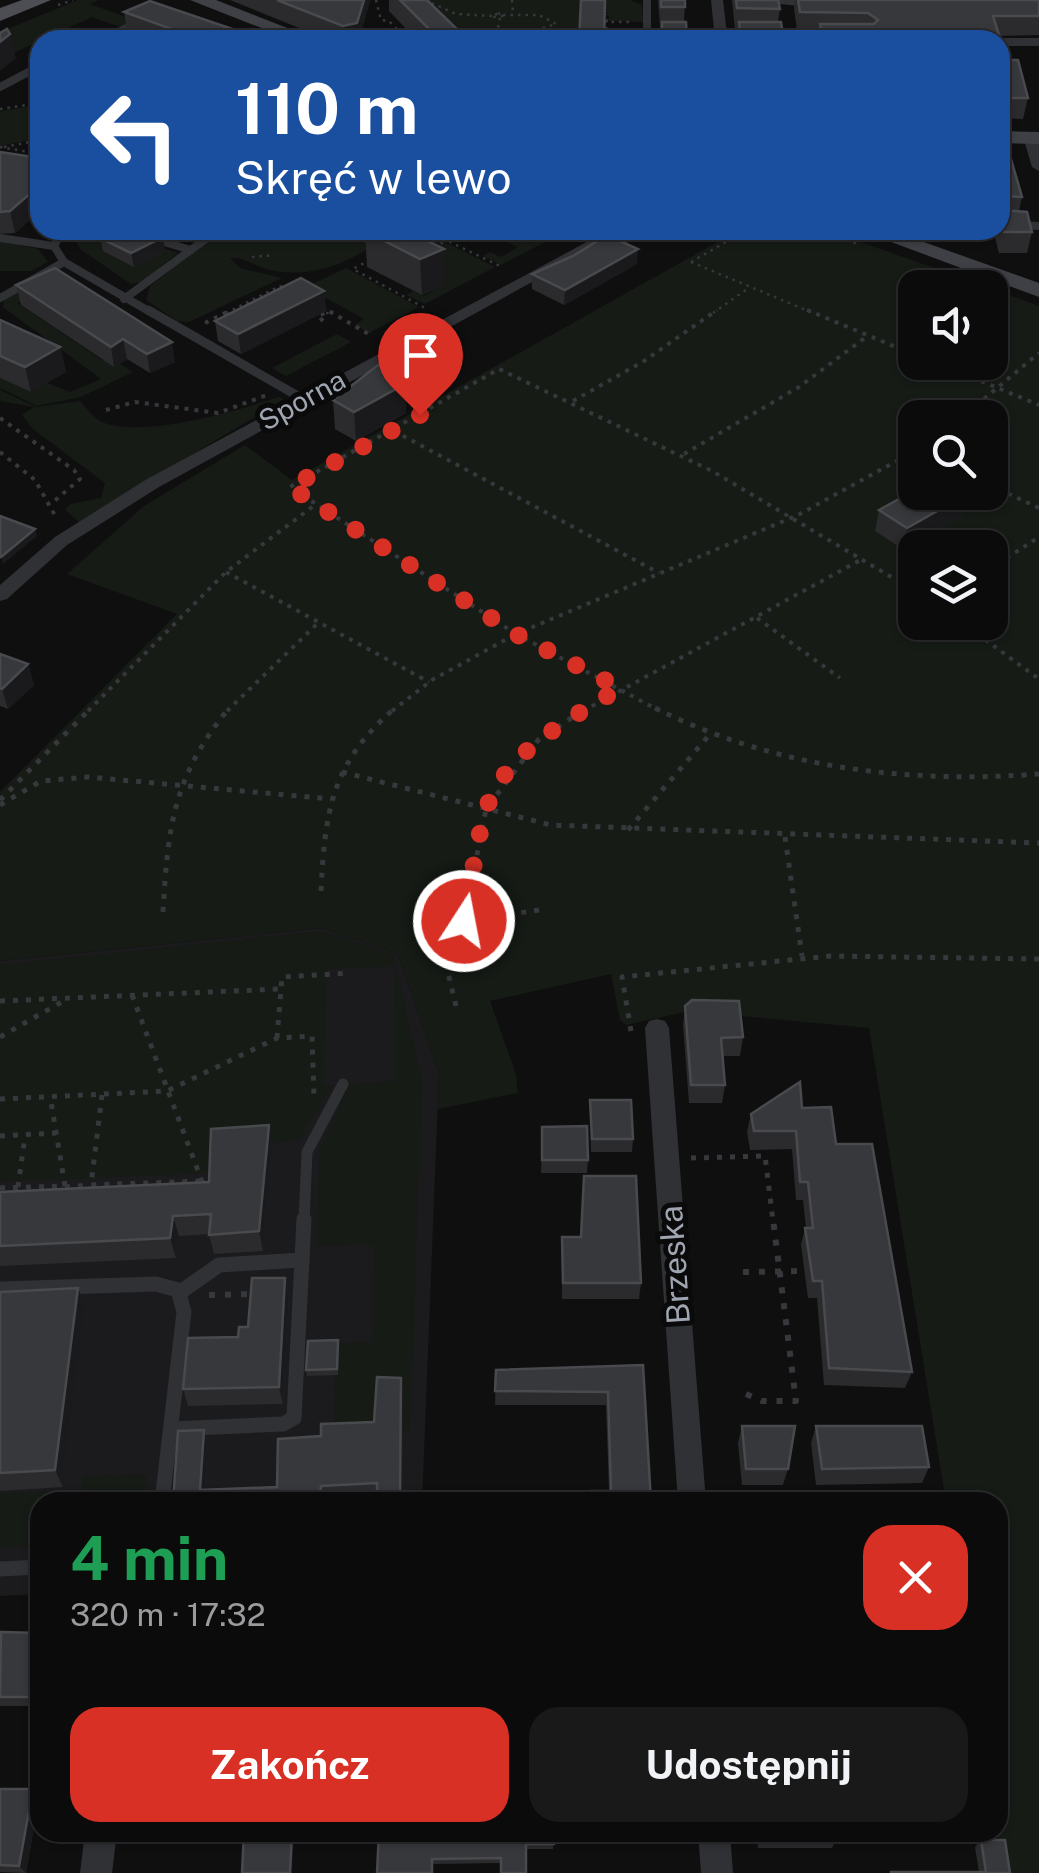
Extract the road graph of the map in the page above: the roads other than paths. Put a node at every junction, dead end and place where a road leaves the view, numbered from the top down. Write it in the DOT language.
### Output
graph roads {
  1 [pos="41,0"];
  2 [pos="198,0"];
  3 [pos="646,0"];
  4 [pos="717,0"];
  5 [pos="780,0"];
  6 [pos="825,4"];
  7 [pos="0,15"];
  8 [pos="144,20"];
  9 [pos="125,30"];
  10 [pos="281,30"];
  11 [pos="647,30"];
  12 [pos="720,30"];
  13 [pos="1010,42"];
  14 [pos="1039,42"];
  15 [pos="30,71"];
  16 [pos="0,87"];
  17 [pos="1010,137"];
  18 [pos="1035,138"];
  19 [pos="1039,167"];
  20 [pos="1010,225"];
  21 [pos="1039,226"];
  22 [pos="0,238"];
  23 [pos="57,240"];
  24 [pos="158,240"];
  25 [pos="204,240"];
  26 [pos="601,240"];
  27 [pos="898,240"];
  28 [pos="54,246"];
  29 [pos="191,250"];
  30 [pos="64,262"];
  31 [pos="1039,290"];
  32 [pos="0,298"];
  33 [pos="124,299"];
  34 [pos="303,400"];
  35 [pos="0,595"];
  36 [pos="644,1030"];
  37 [pos="343,1084"];
  38 [pos="302,1260"];
  39 [pos="0,1289"];
  40 [pos="180,1294"];
  41 [pos="172,1428"];
  42 [pos="163,1492"];
  43 [pos="691,1492"];
  44 [pos="30,1568"];
  45 [pos="0,1569"];
  46 [pos="100,1842"];
  47 [pos="715,1842"];
  48 [pos="96,1873"];
  49 [pos="717,1873"];
  1 -- 7 [label="main road"];
  2 -- 10 [label="street"];
  3 -- 11 [label="lane"];
  4 -- 12 [label="street"];
  5 -- 6 [label="lane"];
  8 -- 9 [label="lane"];
  13 -- 14 [label="street"];
  15 -- 16 [label="lane"];
  17 -- 18 [label="street"];
  18 -- 19 [label="street"];
  20 -- 21 [label="lane"];
  22 -- 28 [label="lane"];
  23 -- 28 [label="lane"];
  24 -- 29 [label="lane"];
  25 -- 29 [label="lane"];
  26 -- 34 [label="street, Sporna"];
  27 -- 31 [label="street"];
  28 -- 30 [label="lane"];
  29 -- 33 [label="lane"];
  30 -- 32 [label="lane"];
  30 -- 33 [label="lane"];
  33 -- 34 [label="lane"];
  34 -- 35 [label="street, Sporna"];
  36 -- 43 [label="street, Brzeska"];
  37 -- 38 [label="lane"];
  38 -- 40 [label="lane"];
  38 -- 41 [label="lane"];
  39 -- 40 [label="lane"];
  40 -- 41 [label="lane"];
  41 -- 42 [label="lane"];
  44 -- 45 [label="lane"];
  46 -- 48 [label="street"];
  47 -- 49 [label="street"];
}
